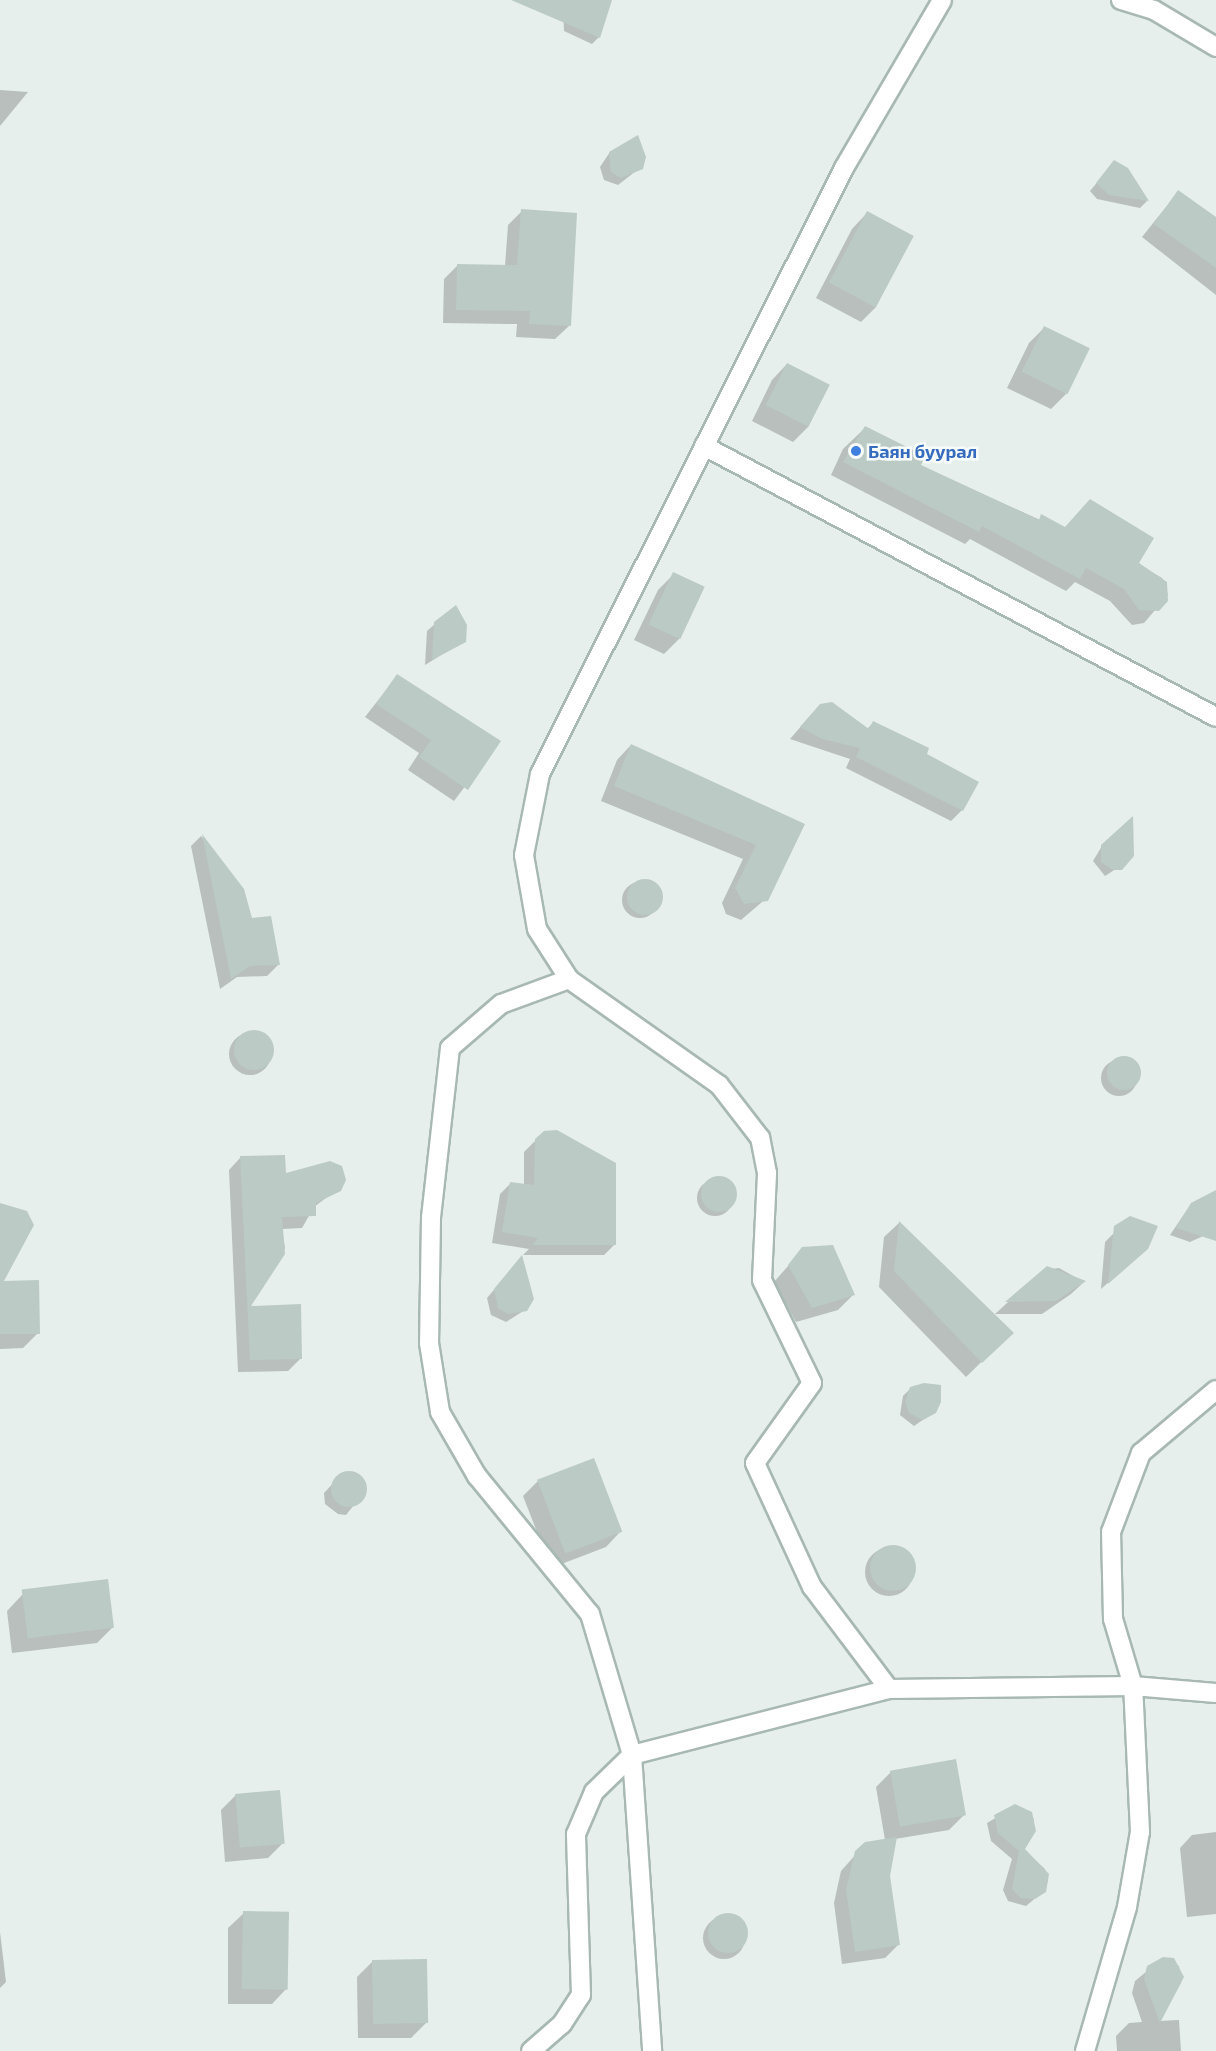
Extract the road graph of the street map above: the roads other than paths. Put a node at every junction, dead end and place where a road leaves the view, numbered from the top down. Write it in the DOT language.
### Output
graph roads {
  1 [pos="942,0"];
  2 [pos="1121,0"];
  3 [pos="1216,47"];
  4 [pos="704,446"];
  5 [pos="1216,717"];
  6 [pos="568,979"];
  7 [pos="1216,1390"];
  8 [pos="1133,1686"];
  9 [pos="889,1689"];
  10 [pos="1216,1694"];
  11 [pos="632,1755"];
  12 [pos="531,2051"];
  13 [pos="652,2051"];
  14 [pos="1085,2051"];
  1 -- 4 [label="street"];
  2 -- 3 [label="street"];
  4 -- 5 [label="street"];
  4 -- 6 [label="street"];
  6 -- 9 [label="street"];
  6 -- 11 [label="street"];
  7 -- 8 [label="street"];
  8 -- 9 [label="street"];
  8 -- 10 [label="street"];
  8 -- 14 [label="street"];
  9 -- 11 [label="street"];
  11 -- 12 [label="street"];
  11 -- 13 [label="street"];
}
